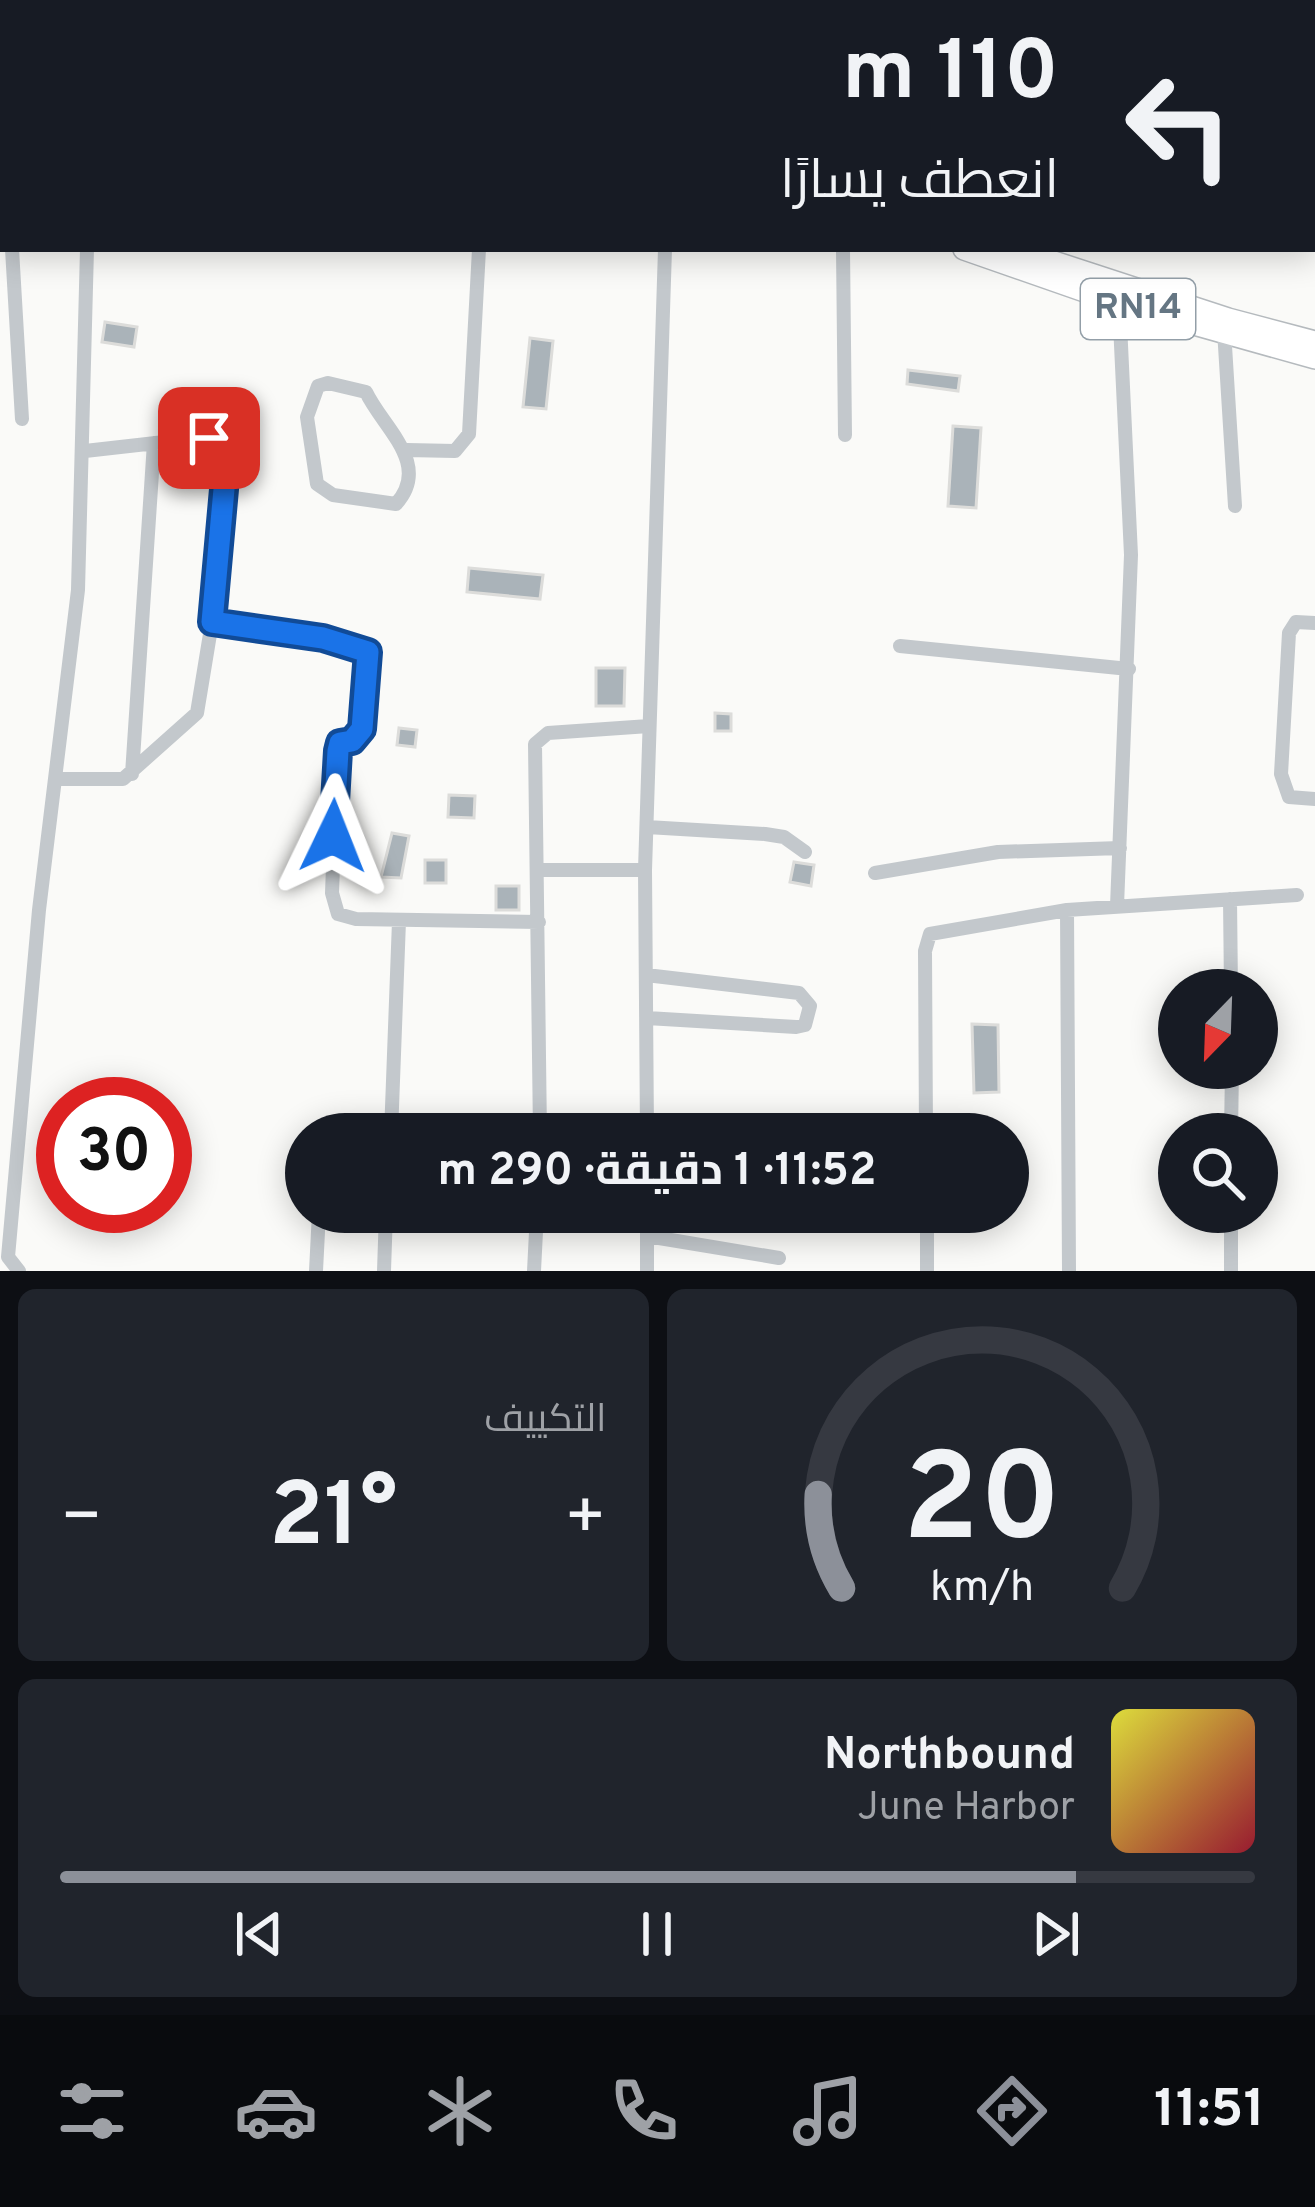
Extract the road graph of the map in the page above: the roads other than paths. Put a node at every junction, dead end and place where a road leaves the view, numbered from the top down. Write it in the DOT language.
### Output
graph roads {
  1 [pos="12,252"];
  2 [pos="87,252"];
  3 [pos="479,252"];
  4 [pos="664,252"];
  5 [pos="843,252"];
  6 [pos="1005,253"];
  7 [pos="1119,303"];
  8 [pos="1225,327"];
  9 [pos="1315,342"];
  10 [pos="1315,358"];
  11 [pos="22,418"];
  12 [pos="845,435"];
  13 [pos="154,443"];
  14 [pos="407,450"];
  15 [pos="85,451"];
  16 [pos="1235,506"];
  17 [pos="212,622"];
  18 [pos="1315,623"];
  19 [pos="900,646"];
  20 [pos="1129,669"];
  21 [pos="649,726"];
  22 [pos="132,774"];
  23 [pos="58,779"];
  24 [pos="1315,799"];
  25 [pos="646,827"];
  26 [pos="1120,848"];
  27 [pos="805,852"];
  28 [pos="537,870"];
  29 [pos="645,870"];
  30 [pos="875,874"];
  31 [pos="1297,896"];
  32 [pos="1230,899"];
  33 [pos="1117,906"];
  34 [pos="1067,910"];
  35 [pos="399,921"];
  36 [pos="539,922"];
  37 [pos="1232,969"];
  38 [pos="646,975"];
  39 [pos="647,1018"];
  40 [pos="393,1113"];
  41 [pos="540,1113"];
  42 [pos="646,1113"];
  43 [pos="926,1113"];
  44 [pos="318,1233"];
  45 [pos="385,1233"];
  46 [pos="536,1233"];
  47 [pos="927,1233"];
  48 [pos="1231,1233"];
  49 [pos="647,1236"];
  50 [pos="779,1258"];
  51 [pos="12,1269"];
  52 [pos="316,1271"];
  53 [pos="384,1271"];
  54 [pos="534,1271"];
  55 [pos="647,1271"];
  56 [pos="927,1271"];
  57 [pos="1069,1271"];
  58 [pos="1231,1271"];
  1 -- 11 [label="street"];
  2 -- 15 [label="street"];
  3 -- 14 [label="street"];
  4 -- 21 [label="street"];
  5 -- 12 [label="street"];
  6 -- 7 [label="main road, RN14"];
  6 -- 8 [label="main road, RN14"];
  7 -- 8 [label="main road, RN14"];
  7 -- 20 [label="street"];
  8 -- 9 [label="main road, RN14"];
  8 -- 10 [label="main road, RN14"];
  8 -- 16 [label="street"];
  13 -- 15 [label="street"];
  13 -- 17 [label="street"];
  13 -- 22 [label="street"];
  14 -- 14 [label="street"];
  15 -- 23 [label="street"];
  17 -- 22 [label="street"];
  17 -- 35 [label="street"];
  18 -- 24 [label="street"];
  19 -- 20 [label="street"];
  20 -- 26 [label="street"];
  21 -- 25 [label="street"];
  21 -- 28 [label="street"];
  22 -- 23 [label="street"];
  23 -- 51 [label="street"];
  25 -- 27 [label="street"];
  25 -- 29 [label="street"];
  26 -- 30 [label="street"];
  26 -- 33 [label="street"];
  28 -- 29 [label="street"];
  28 -- 36 [label="street"];
  29 -- 38 [label="street"];
  31 -- 32 [label="street"];
  32 -- 33 [label="street"];
  32 -- 37 [label="street"];
  33 -- 34 [label="street"];
  34 -- 43 [label="street"];
  34 -- 57 [label="street"];
  35 -- 36 [label="street"];
  35 -- 40 [label="street"];
  36 -- 41 [label="street"];
  38 -- 39 [label="street"];
  38 -- 39 [label="street"];
  39 -- 42 [label="street"];
  44 -- 52 [label="street"];
  45 -- 53 [label="street"];
  46 -- 54 [label="street"];
  47 -- 56 [label="street"];
  48 -- 58 [label="street"];
  49 -- 50 [label="street"];
  49 -- 55 [label="street"];
}
